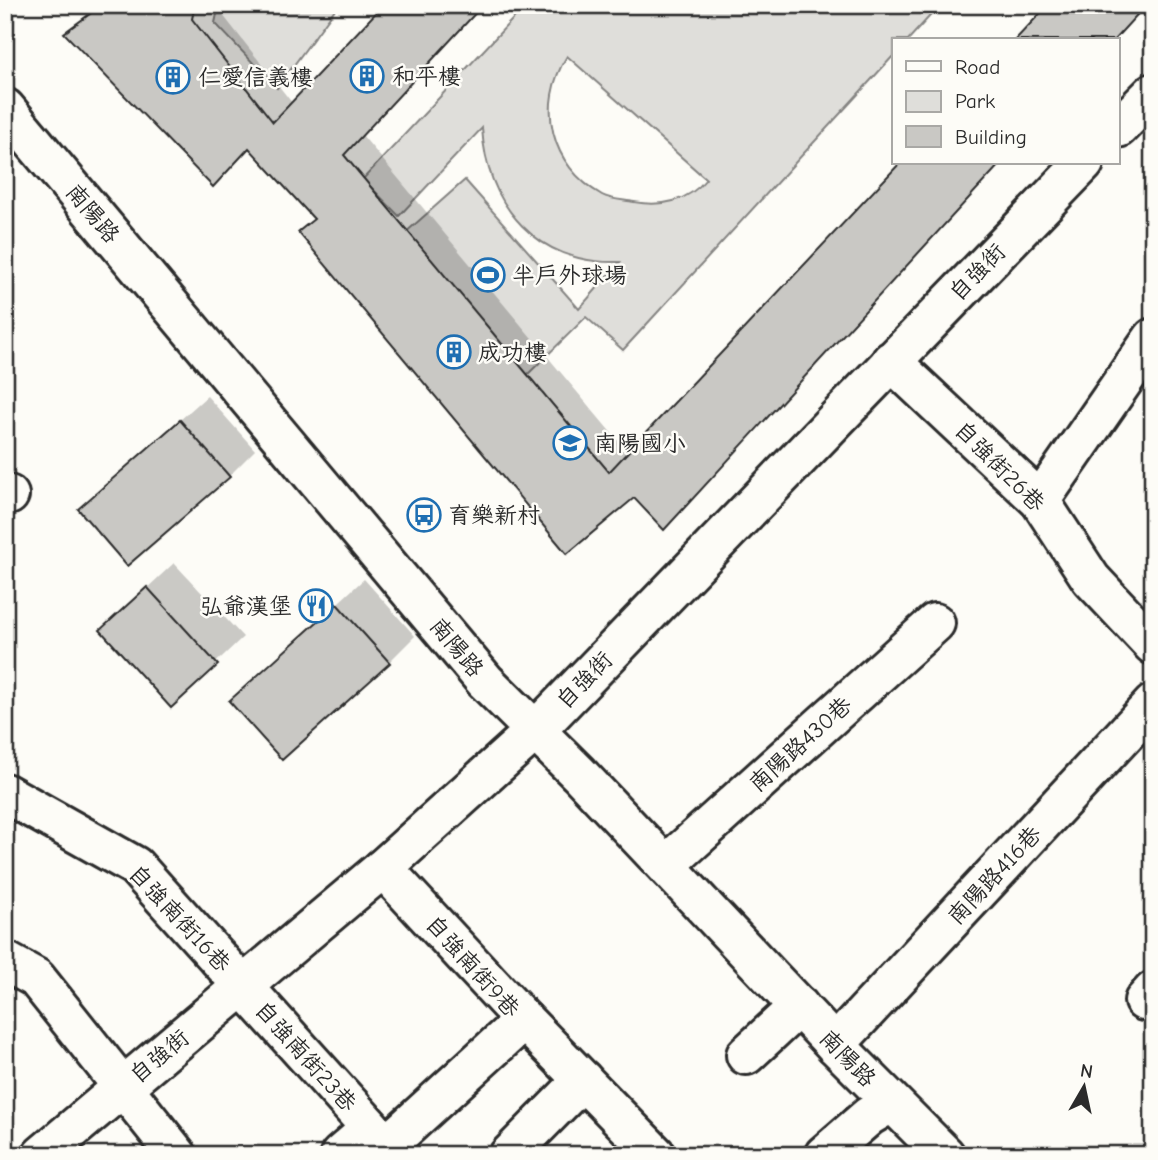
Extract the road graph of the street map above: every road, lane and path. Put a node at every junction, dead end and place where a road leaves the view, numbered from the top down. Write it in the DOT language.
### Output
graph roads {
  1 [pos="1153,93"];
  2 [pos="5,108"];
  3 [pos="1120,126"];
  4 [pos="1083,164"];
  5 [pos="1153,338"];
  6 [pos="891,361"];
  7 [pos="1040,500"];
  8 [pos="935,623"];
  9 [pos="1153,645"];
  10 [pos="1153,704"];
  11 [pos="536,730"];
  12 [pos="5,793"];
  13 [pos="666,865"];
  14 [pos="383,868"];
  15 [pos="5,961"];
  16 [pos="243,985"];
  17 [pos="799,1006"];
  18 [pos="524,1020"];
  19 [pos="835,1045"];
  20 [pos="746,1055"];
  21 [pos="583,1080"];
  22 [pos="121,1088"];
  23 [pos="880,1109"];
  24 [pos="383,1143"];
  25 [pos="42,1155"];
  26 [pos="177,1155"];
  27 [pos="340,1155"];
  28 [pos="509,1155"];
  29 [pos="656,1155"];
  30 [pos="824,1155"];
  31 [pos="850,1155"];
  32 [pos="945,1155"];
  1 -- 3 [label="street"];
  2 -- 11 [label="street, 南陽路"];
  4 -- 6 [label="street, 自強街"];
  5 -- 7 [label="street"];
  6 -- 7 [label="street, 自強街26巷"];
  6 -- 11 [label="street, 自強街"];
  7 -- 9 [label="street, 自強街26巷"];
  8 -- 13 [label="street, 南陽路430巷"];
  10 -- 19 [label="street, 南陽路416巷"];
  11 -- 13 [label="street, 南陽路"];
  11 -- 14 [label="street, 自強街"];
  12 -- 16 [label="street, 自強南街16巷"];
  13 -- 17 [label="street, 南陽路"];
  14 -- 16 [label="street, 自強街"];
  14 -- 18 [label="street, 自強南街9巷"];
  15 -- 22 [label="street"];
  16 -- 22 [label="street, 自強街"];
  16 -- 24 [label="street, 自強南街23巷"];
  17 -- 19 [label="street, 南陽路"];
  17 -- 20 [label="street"];
  18 -- 21 [label="street"];
  18 -- 24 [label="street, 自強南街9巷"];
  19 -- 23 [label="street, 南陽路"];
  21 -- 28 [label="street"];
  21 -- 29 [label="street"];
  22 -- 25 [label="street, 自強街"];
  22 -- 26 [label="street"];
  23 -- 30 [label="street"];
  23 -- 31 [label="street"];
  23 -- 32 [label="street, 南陽路"];
  24 -- 27 [label="street, 自強南街23巷"];
}
